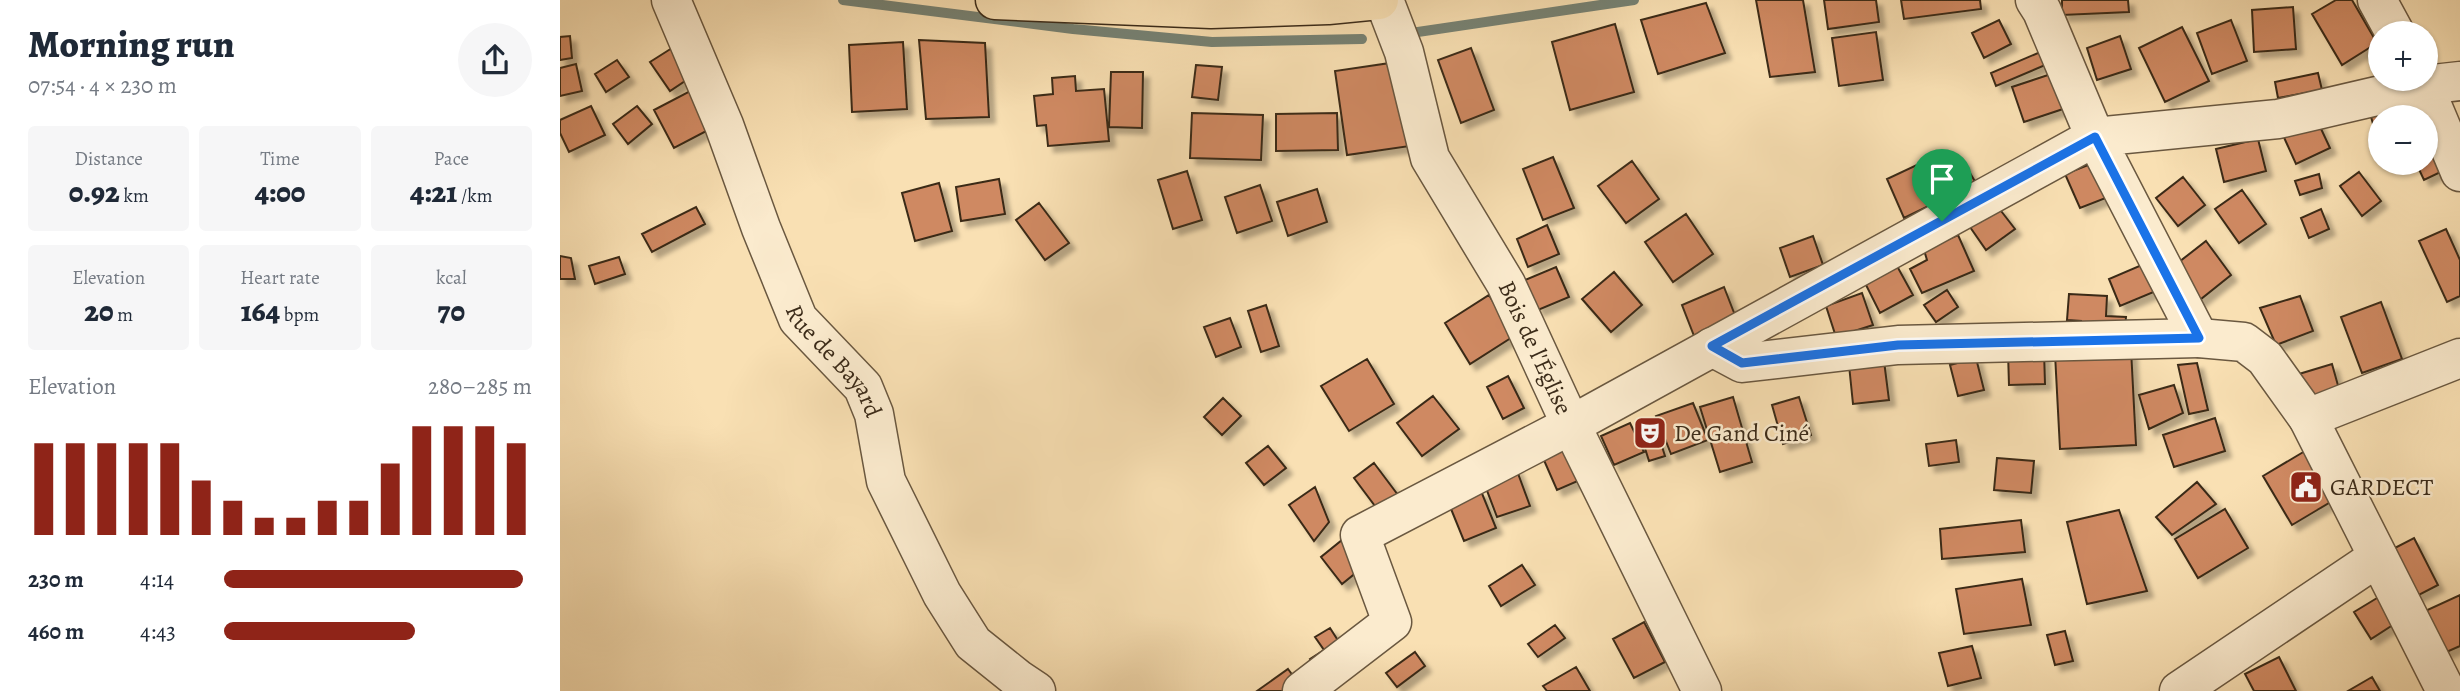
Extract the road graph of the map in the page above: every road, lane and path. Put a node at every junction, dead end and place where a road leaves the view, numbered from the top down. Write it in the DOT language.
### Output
graph roads {
  1 [pos="671,0"];
  2 [pos="995,0"];
  3 [pos="1381,0"];
  4 [pos="2035,0"];
  5 [pos="2377,0"];
  6 [pos="2388,21"];
  7 [pos="2397,91"];
  8 [pos="2438,91"];
  9 [pos="2095,137"];
  10 [pos="2460,172"];
  11 [pos="2199,338"];
  12 [pos="1712,346"];
  13 [pos="2460,358"];
  14 [pos="2308,418"];
  15 [pos="1571,425"];
  16 [pos="2378,557"];
  17 [pos="1036,691"];
  18 [pos="1301,691"];
  19 [pos="1702,691"];
  20 [pos="2179,691"];
  21 [pos="2446,691"];
  1 -- 17 [label="street, Rue de Bayard"];
  2 -- 3 [label="main road"];
  3 -- 15 [label="street, Bois de l'Église"];
  4 -- 9 [label="street"];
  5 -- 6 [label="street"];
  7 -- 9 [label="street"];
  8 -- 10 [label="street"];
  9 -- 11 [label="street"];
  9 -- 12 [label="street"];
  11 -- 12 [label="street"];
  11 -- 14 [label="street"];
  12 -- 15 [label="street"];
  13 -- 14 [label="street"];
  14 -- 16 [label="street"];
  15 -- 18 [label="street"];
  15 -- 19 [label="street, Bois de l'Église"];
  16 -- 20 [label="street"];
  16 -- 21 [label="street"];
}
